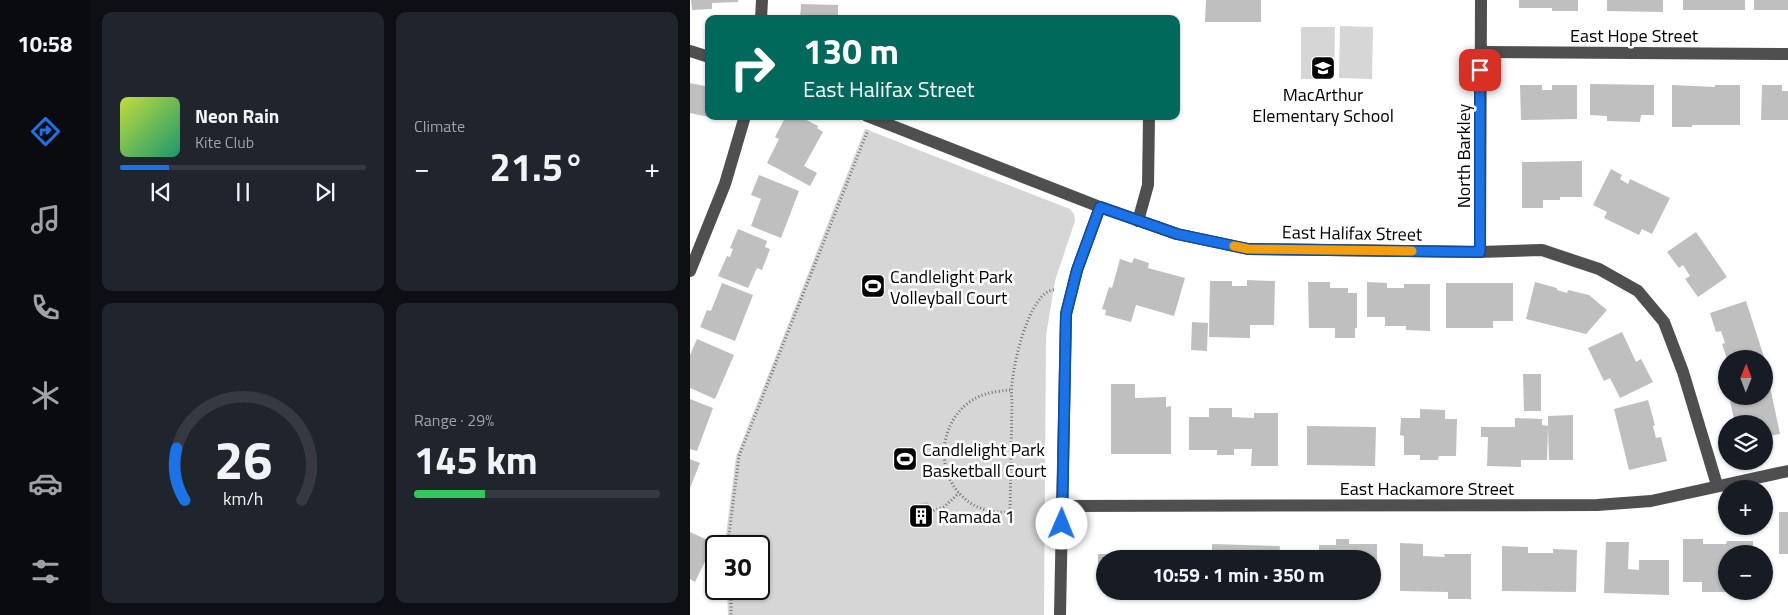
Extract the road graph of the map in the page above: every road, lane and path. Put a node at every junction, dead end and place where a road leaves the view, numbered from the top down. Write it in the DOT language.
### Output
graph roads {
  1 [pos="762,0"];
  2 [pos="1481,0"];
  3 [pos="761,15"];
  4 [pos="690,51"];
  5 [pos="1480,52"];
  6 [pos="1788,54"];
  7 [pos="705,56"];
  8 [pos="745,120"];
  9 [pos="1148,120"];
  10 [pos="868,122"];
  11 [pos="1100,207"];
  12 [pos="1138,221"];
  13 [pos="1480,252"];
  14 [pos="694,255"];
  15 [pos="690,272"];
  16 [pos="1056,290"];
  17 [pos="1010,390"];
  18 [pos="1788,471"];
  19 [pos="1717,485"];
  20 [pos="959,493"];
  21 [pos="1063,506"];
  22 [pos="930,512"];
  23 [pos="729,535"];
  24 [pos="731,600"];
  25 [pos="731,615"];
  26 [pos="1060,615"];
  1 -- 3 [label="street"];
  2 -- 5 [label="street, North Barkley"];
  4 -- 7 [label="street"];
  5 -- 6 [label="street, East Hope Street"];
  5 -- 13 [label="street, North Barkley"];
  8 -- 14 [label="street"];
  9 -- 12 [label="street"];
  10 -- 11 [label="street, East Halifax Street"];
  10 -- 23 [label="path"];
  11 -- 12 [label="street, East Halifax Street"];
  11 -- 21 [label="street"];
  12 -- 13 [label="street, East Halifax Street"];
  13 -- 19 [label="street, East Halifax Street"];
  14 -- 15 [label="street"];
  16 -- 17 [label="path"];
  17 -- 20 [label="path"];
  17 -- 20 [label="path"];
  18 -- 19 [label="street, East Hackamore Street"];
  19 -- 21 [label="street, East Hackamore Street"];
  20 -- 22 [label="path"];
  21 -- 26 [label="street"];
  24 -- 25 [label="path"];
}
